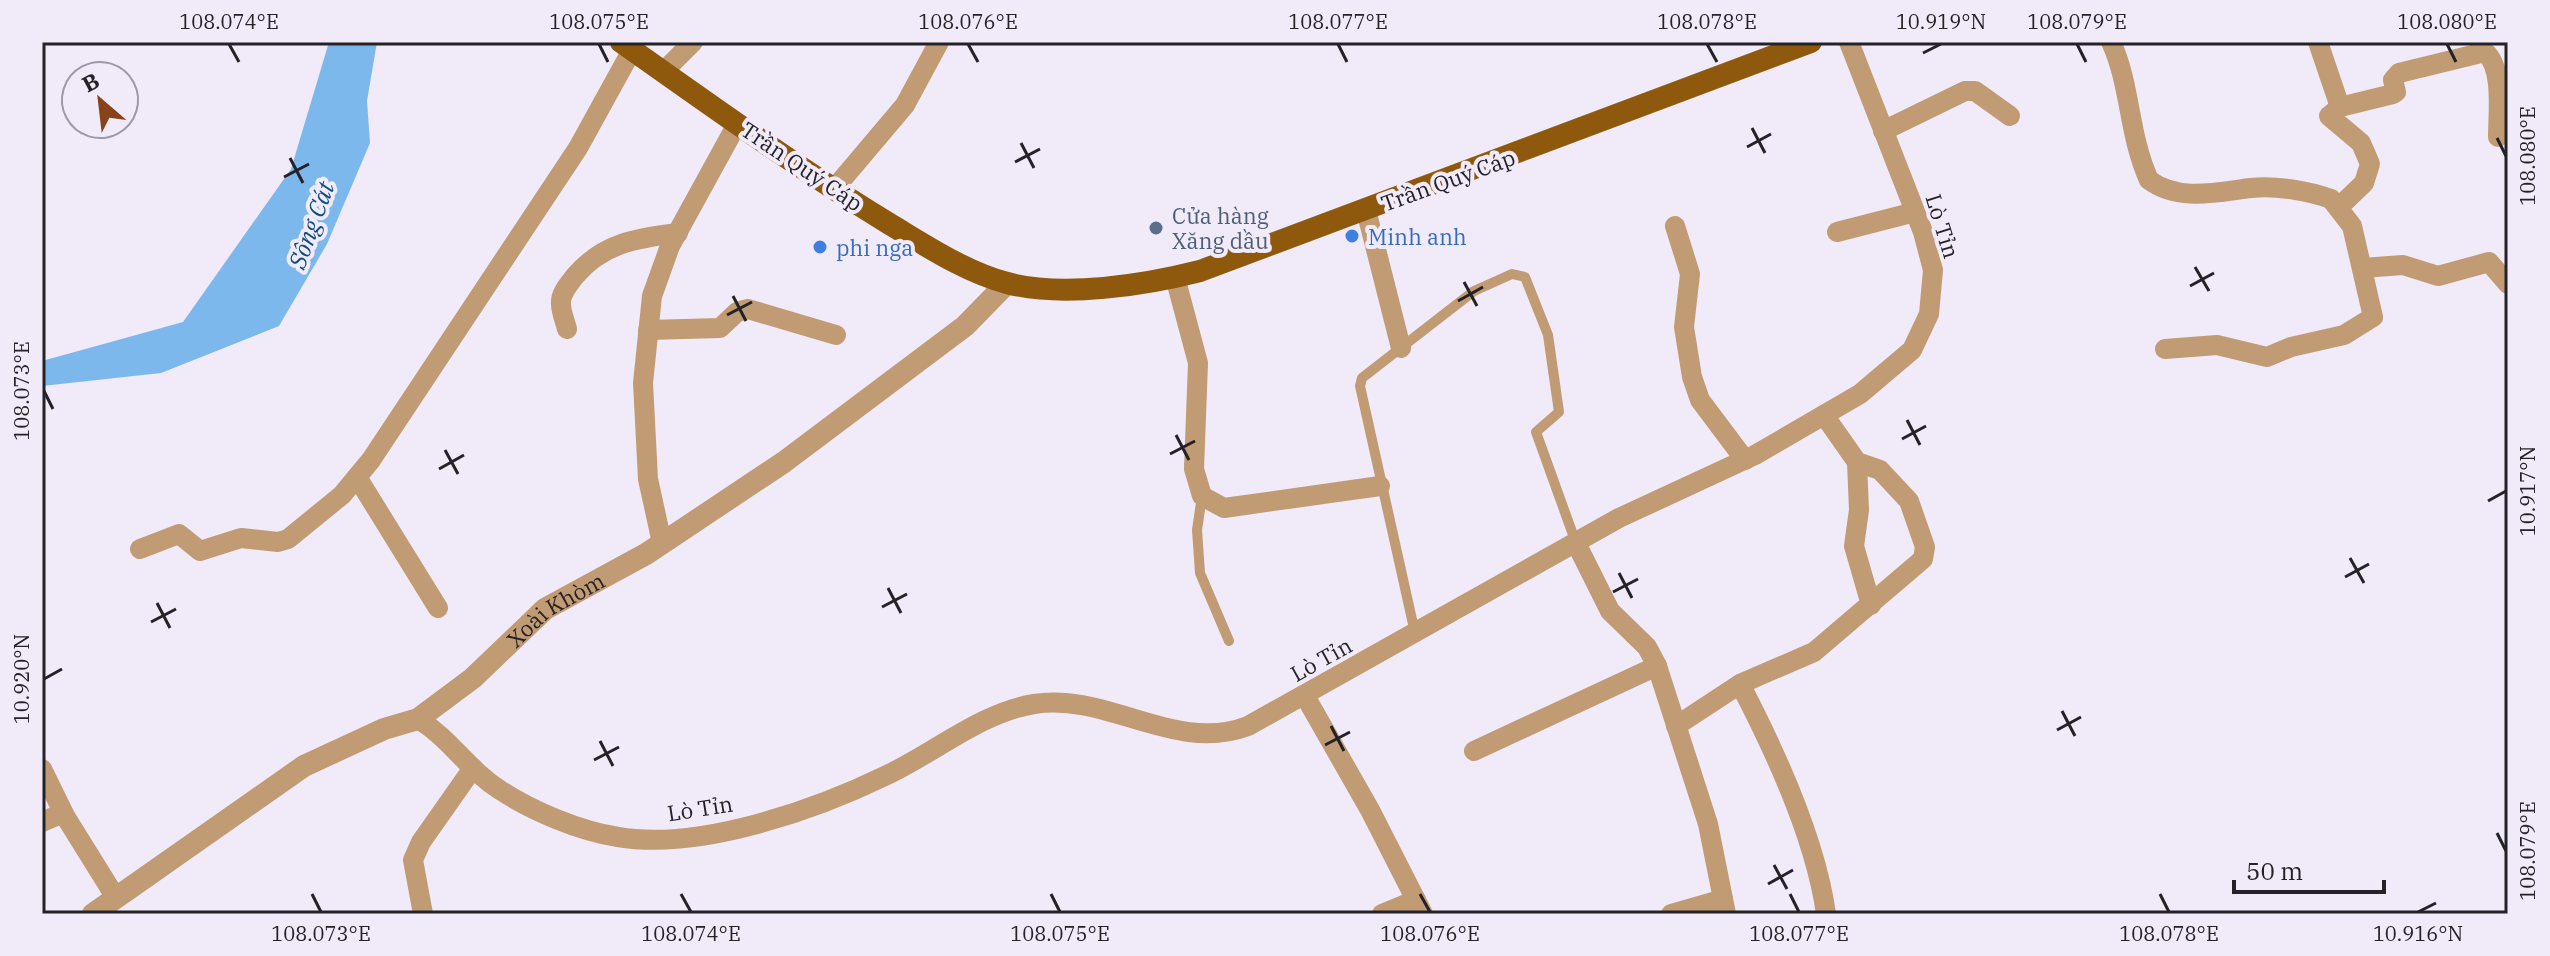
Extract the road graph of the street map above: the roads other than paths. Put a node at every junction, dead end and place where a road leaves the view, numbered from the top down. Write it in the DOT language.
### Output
graph roads {
  1 [pos="693,42"];
  2 [pos="939,42"];
  3 [pos="1811,42"];
  4 [pos="1849,42"];
  5 [pos="2111,42"];
  6 [pos="2318,42"];
  7 [pos="627,46"];
  8 [pos="665,70"];
  9 [pos="2340,107"];
  10 [pos="2010,116"];
  11 [pos="737,124"];
  12 [pos="1883,131"];
  13 [pos="2498,137"];
  14 [pos="834,189"];
  15 [pos="2339,207"];
  16 [pos="1366,210"];
  17 [pos="1915,212"];
  18 [pos="1675,226"];
  19 [pos="1837,232"];
  20 [pos="678,233"];
  21 [pos="2362,268"];
  22 [pos="1175,277"];
  23 [pos="1007,283"];
  24 [pos="2508,284"];
  25 [pos="567,329"];
  26 [pos="648,330"];
  27 [pos="836,335"];
  28 [pos="1401,348"];
  29 [pos="2165,349"];
  30 [pos="1824,415"];
  31 [pos="1745,460"];
  32 [pos="1857,462"];
  33 [pos="357,477"];
  34 [pos="1380,486"];
  35 [pos="1202,496"];
  36 [pos="662,543"];
  37 [pos="1576,543"];
  38 [pos="140,549"];
  39 [pos="1871,605"];
  40 [pos="438,608"];
  41 [pos="1415,635"];
  42 [pos="1229,641"];
  43 [pos="1657,666"];
  44 [pos="1740,684"];
  45 [pos="1305,696"];
  46 [pos="418,719"];
  47 [pos="1676,726"];
  48 [pos="1474,751"];
  49 [pos="473,768"];
  50 [pos="42,769"];
  51 [pos="63,813"];
  52 [pos="42,822"];
  53 [pos="116,898"];
  54 [pos="1419,907"];
  55 [pos="1725,907"];
  56 [pos="93,914"];
  57 [pos="423,914"];
  58 [pos="1382,914"];
  59 [pos="1671,914"];
  60 [pos="1826,914"];
  1 -- 8 [label="street"];
  2 -- 14 [label="street"];
  3 -- 16 [label="main road, Trần Quý Cáp"];
  4 -- 12 [label="street, Lò Tỉn"];
  5 -- 15 [label="street"];
  6 -- 9 [label="street"];
  7 -- 8 [label="main road, Trần Quý Cáp"];
  7 -- 33 [label="street"];
  8 -- 11 [label="main road, Trần Quý Cáp"];
  9 -- 13 [label="street"];
  9 -- 15 [label="street"];
  10 -- 12 [label="street"];
  11 -- 14 [label="main road, Trần Quý Cáp"];
  11 -- 20 [label="street"];
  12 -- 17 [label="street, Lò Tỉn"];
  14 -- 23 [label="main road, Trần Quý Cáp"];
  15 -- 21 [label="street"];
  16 -- 22 [label="main road, Trần Quý Cáp"];
  16 -- 28 [label="street"];
  17 -- 19 [label="street"];
  17 -- 30 [label="street, Lò Tỉn"];
  18 -- 31 [label="street"];
  20 -- 25 [label="street"];
  20 -- 26 [label="street"];
  21 -- 24 [label="street"];
  21 -- 29 [label="street"];
  22 -- 23 [label="main road, Trần Quý Cáp"];
  22 -- 35 [label="street"];
  23 -- 36 [label="street, Xoài Khòm"];
  26 -- 27 [label="street"];
  26 -- 36 [label="street"];
  28 -- 34 [label="lane"];
  28 -- 37 [label="lane"];
  30 -- 31 [label="street, Lò Tỉn"];
  30 -- 32 [label="street"];
  31 -- 37 [label="street, Lò Tỉn"];
  32 -- 39 [label="street"];
  32 -- 39 [label="street"];
  33 -- 38 [label="street"];
  33 -- 40 [label="street"];
  34 -- 35 [label="street"];
  34 -- 41 [label="lane"];
  35 -- 42 [label="lane"];
  36 -- 46 [label="street, Xoài Khòm"];
  37 -- 41 [label="street, Lò Tỉn"];
  37 -- 43 [label="street"];
  39 -- 44 [label="street"];
  41 -- 45 [label="street, Lò Tỉn"];
  43 -- 47 [label="street"];
  43 -- 48 [label="street"];
  44 -- 47 [label="street"];
  44 -- 60 [label="street"];
  45 -- 49 [label="street, Lò Tỉn"];
  45 -- 54 [label="street"];
  46 -- 49 [label="street, Lò Tỉn"];
  46 -- 53 [label="street, Xoài Khòm"];
  47 -- 55 [label="street"];
  49 -- 57 [label="street"];
  50 -- 51 [label="street"];
  51 -- 52 [label="street"];
  51 -- 53 [label="street"];
  53 -- 56 [label="street, Xoài Khòm"];
  54 -- 58 [label="street"];
  55 -- 59 [label="street"];
}
